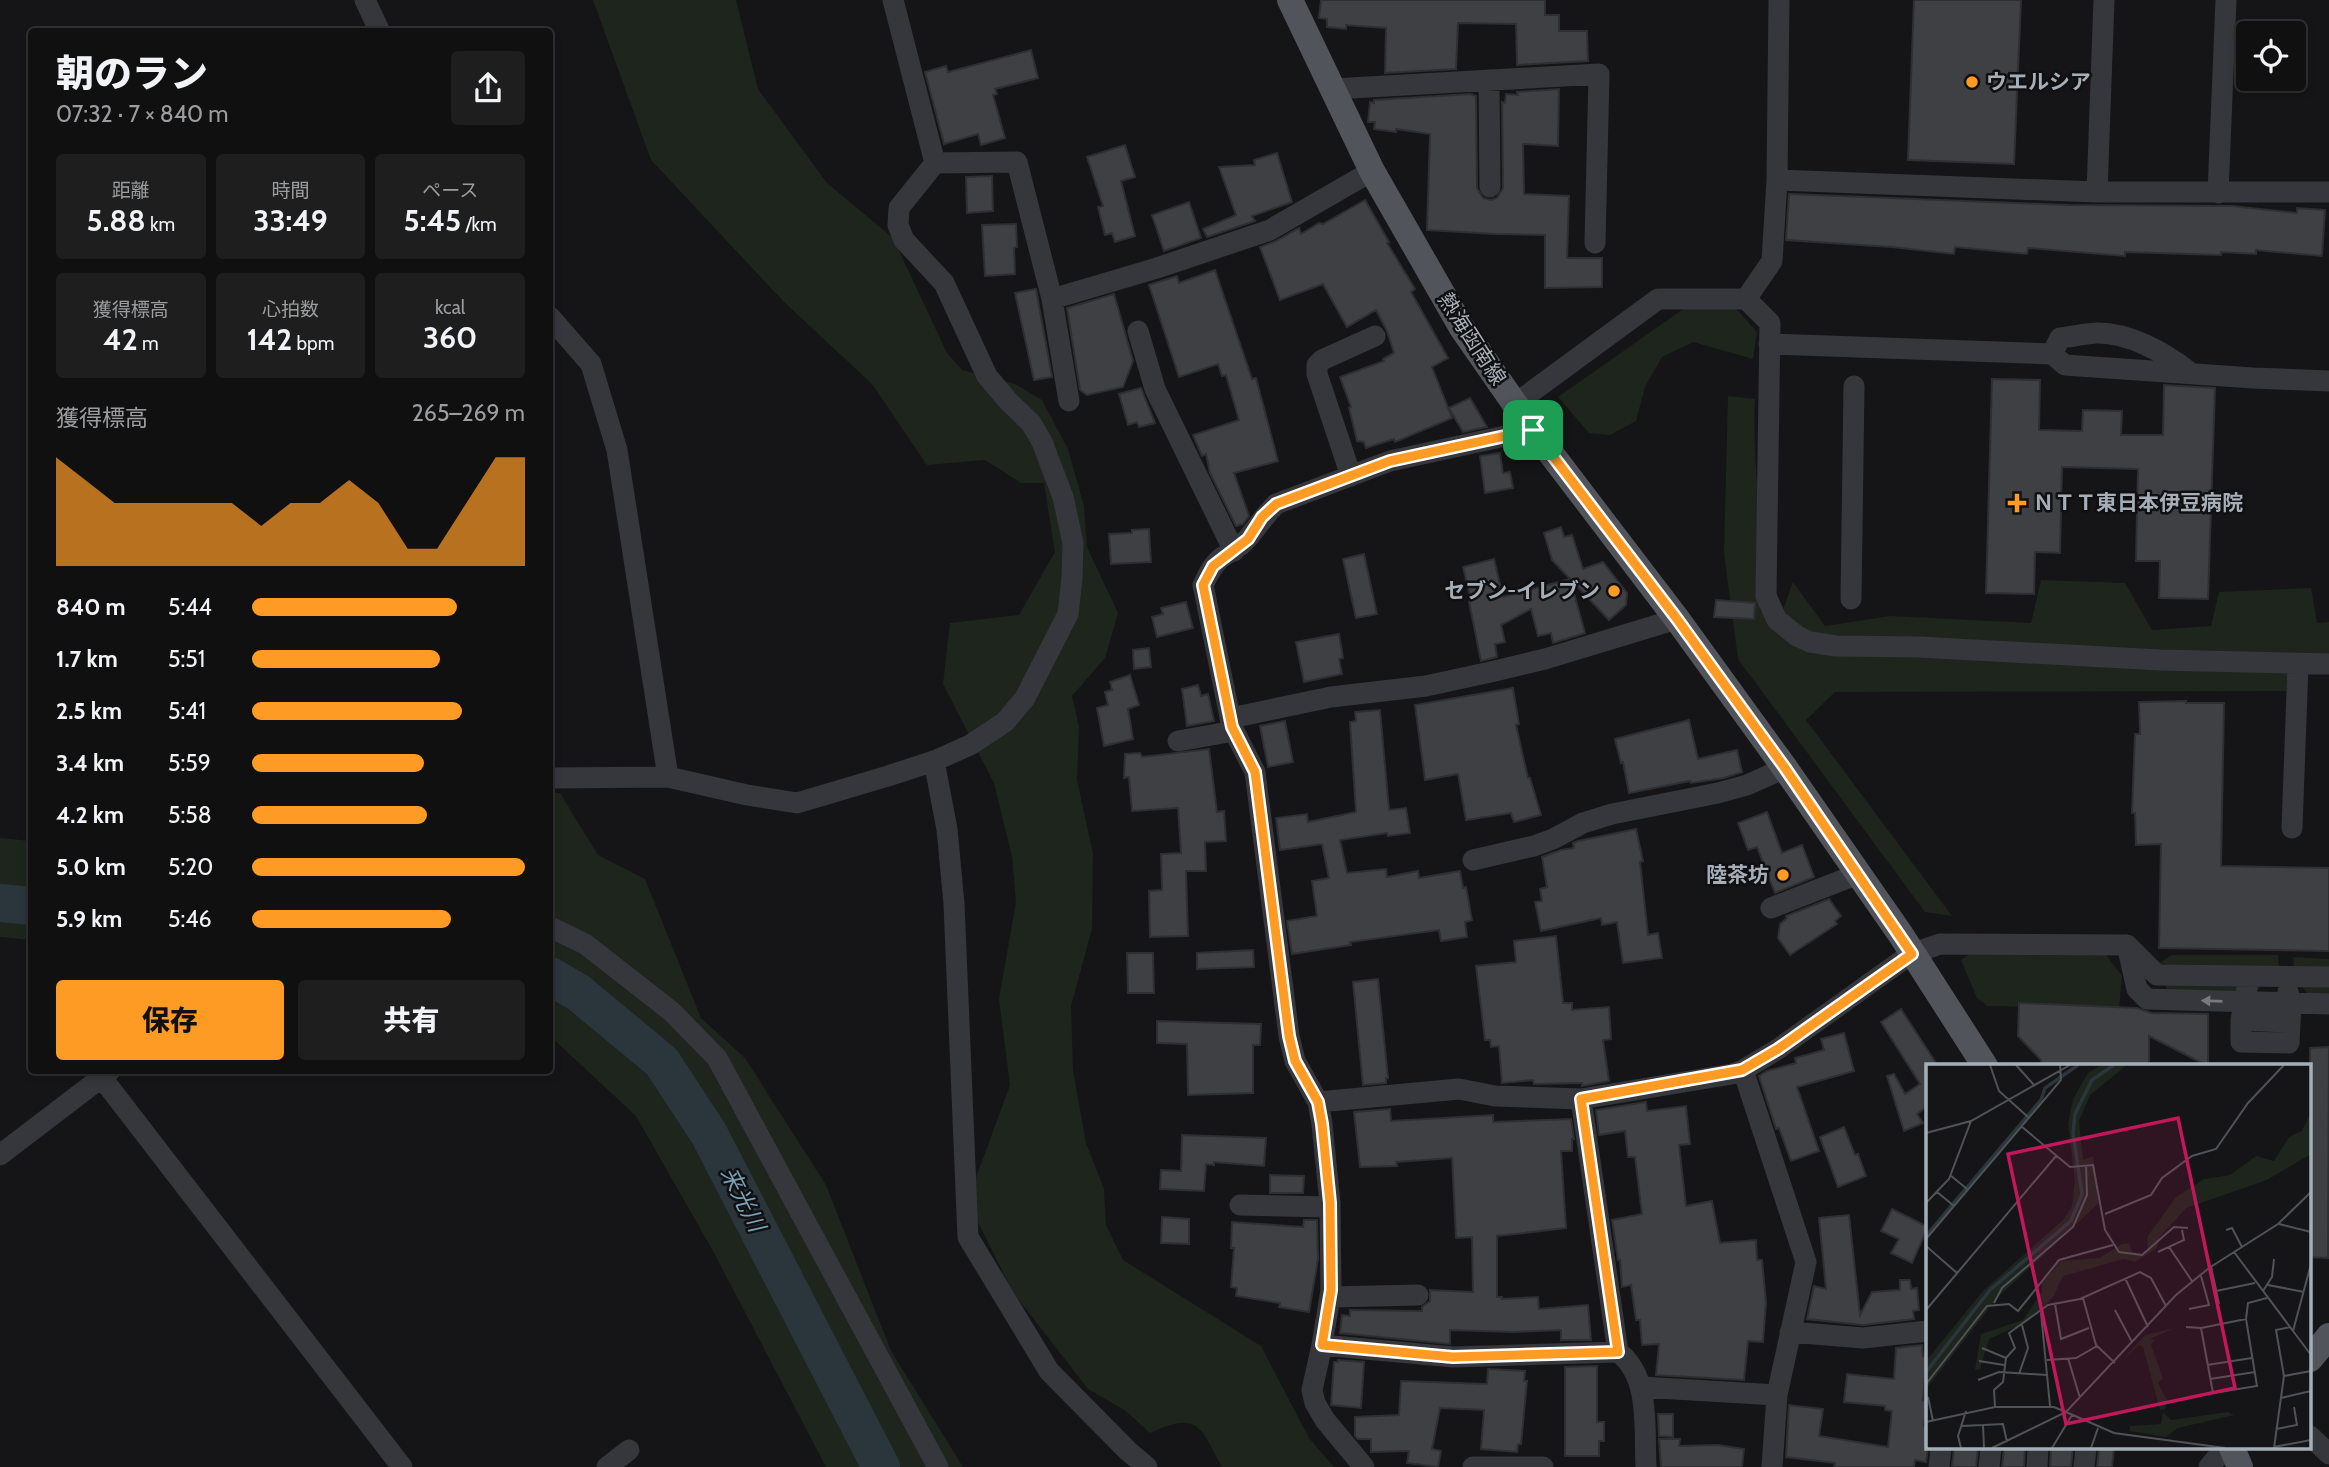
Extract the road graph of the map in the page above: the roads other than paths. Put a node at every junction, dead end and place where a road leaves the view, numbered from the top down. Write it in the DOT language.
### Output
graph roads {
  1 [pos="365,0"];
  2 [pos="893,0"];
  3 [pos="1290,0"];
  4 [pos="1779,0"];
  5 [pos="2104,0"];
  6 [pos="2226,0"];
  7 [pos="378,28"];
  8 [pos="1489,80"];
  9 [pos="1333,89"];
  10 [pos="935,163"];
  11 [pos="1372,171"];
  12 [pos="1777,180"];
  13 [pos="1490,187"];
  14 [pos="2097,192"];
  15 [pos="2329,192"];
  16 [pos="2217,193"];
  17 [pos="1595,243"];
  18 [pos="1052,299"];
  19 [pos="1746,299"];
  20 [pos="553,320"];
  21 [pos="1138,331"];
  22 [pos="1375,335"];
  23 [pos="1769,345"];
  24 [pos="2052,354"];
  25 [pos="2191,373"];
  26 [pos="2329,381"];
  27 [pos="1854,386"];
  28 [pos="1069,401"];
  29 [pos="1515,404"];
  30 [pos="1533,430"];
  31 [pos="1351,476"];
  32 [pos="1234,551"];
  33 [pos="1851,600"];
  34 [pos="1677,619"];
  35 [pos="2329,664"];
  36 [pos="2298,665"];
  37 [pos="1232,724"];
  38 [pos="1178,741"];
  39 [pos="934,761"];
  40 [pos="1785,768"];
  41 [pos="667,777"];
  42 [pos="553,778"];
  43 [pos="2292,828"];
  44 [pos="1473,860"];
  45 [pos="1858,874"];
  46 [pos="1771,908"];
  47 [pos="553,928"];
  48 [pos="2127,945"];
  49 [pos="1912,954"];
  50 [pos="2250,976"];
  51 [pos="2283,976"];
  52 [pos="2329,977"];
  53 [pos="2329,1004"];
  54 [pos="2242,1011"];
  55 [pos="2290,1012"];
  56 [pos="1984,1064"];
  57 [pos="1742,1070"];
  58 [pos="106,1074"];
  59 [pos="1581,1099"];
  60 [pos="1318,1102"];
  61 [pos="0,1155"];
  62 [pos="1240,1205"];
  63 [pos="1330,1207"];
  64 [pos="1418,1295"];
  65 [pos="1330,1297"];
  66 [pos="1926,1331"];
  67 [pos="1790,1332"];
  68 [pos="2329,1336"];
  69 [pos="1322,1345"];
  70 [pos="1618,1352"];
  71 [pos="2312,1357"];
  72 [pos="1641,1387"];
  73 [pos="1777,1395"];
  74 [pos="2312,1438"];
  75 [pos="629,1450"];
  76 [pos="2223,1450"];
  77 [pos="2233,1450"];
  78 [pos="2329,1454"];
  79 [pos="402,1467"];
  80 [pos="607,1467"];
  81 [pos="937,1467"];
  82 [pos="1147,1467"];
  83 [pos="1364,1467"];
  84 [pos="1473,1467"];
  85 [pos="1544,1467"];
  86 [pos="1646,1467"];
  87 [pos="1772,1467"];
  88 [pos="2209,1467"];
  89 [pos="2240,1467"];
  1 -- 7 [label="street"];
  2 -- 10 [label="street"];
  3 -- 9 [label="main road, 熱海函南線"];
  4 -- 12 [label="street"];
  5 -- 14 [label="street"];
  6 -- 16 [label="street"];
  8 -- 9 [label="street"];
  8 -- 13 [label="street"];
  8 -- 17 [label="street"];
  9 -- 11 [label="main road, 熱海函南線"];
  10 -- 18 [label="street"];
  10 -- 39 [label="street"];
  11 -- 18 [label="street"];
  11 -- 29 [label="main road, 熱海函南線"];
  12 -- 14 [label="street"];
  12 -- 19 [label="street"];
  14 -- 16 [label="street"];
  15 -- 16 [label="street"];
  18 -- 28 [label="street"];
  19 -- 23 [label="street"];
  19 -- 29 [label="street"];
  20 -- 41 [label="street"];
  21 -- 32 [label="street"];
  22 -- 31 [label="street"];
  23 -- 24 [label="street"];
  23 -- 36 [label="street"];
  24 -- 25 [label="street"];
  24 -- 25 [label="street"];
  25 -- 26 [label="street"];
  27 -- 33 [label="street"];
  29 -- 30 [label="main road, 熱海函南線"];
  30 -- 31 [label="street"];
  30 -- 34 [label="main road, 熱海函南線"];
  31 -- 32 [label="street"];
  32 -- 37 [label="street"];
  34 -- 37 [label="street"];
  34 -- 40 [label="main road, 熱海函南線"];
  35 -- 36 [label="street"];
  36 -- 43 [label="street"];
  37 -- 38 [label="street"];
  37 -- 60 [label="street"];
  39 -- 41 [label="street"];
  39 -- 82 [label="street"];
  40 -- 44 [label="street"];
  40 -- 45 [label="main road, 熱海函南線"];
  41 -- 42 [label="street"];
  45 -- 46 [label="street"];
  45 -- 49 [label="main road, 熱海函南線"];
  47 -- 81 [label="street"];
  48 -- 49 [label="street"];
  48 -- 50 [label="street"];
  54 -- 48 [label="street, one-way"];
  49 -- 56 [label="main road, 熱海函南線"];
  49 -- 57 [label="street"];
  50 -- 51 [label="street"];
  50 -- 54 [label="street"];
  51 -- 52 [label="street"];
  51 -- 55 [label="street"];
  53 -- 55 [label="street"];
  54 -- 55 [label="street"];
  54 -- 55 [label="street"];
  57 -- 59 [label="street"];
  57 -- 67 [label="street"];
  58 -- 61 [label="street"];
  58 -- 79 [label="street"];
  59 -- 60 [label="street"];
  59 -- 70 [label="street"];
  60 -- 63 [label="street"];
  62 -- 63 [label="street"];
  63 -- 65 [label="street"];
  64 -- 65 [label="street"];
  65 -- 69 [label="street"];
  66 -- 67 [label="street"];
  67 -- 73 [label="street"];
  68 -- 71 [label="main road"];
  69 -- 70 [label="street"];
  69 -- 83 [label="street"];
  70 -- 72 [label="street"];
  72 -- 73 [label="street"];
  72 -- 86 [label="street"];
  73 -- 87 [label="street"];
  74 -- 78 [label="street"];
  75 -- 80 [label="street"];
  76 -- 88 [label="street"];
  77 -- 89 [label="main road"];
  84 -- 85 [label="street"];
}
